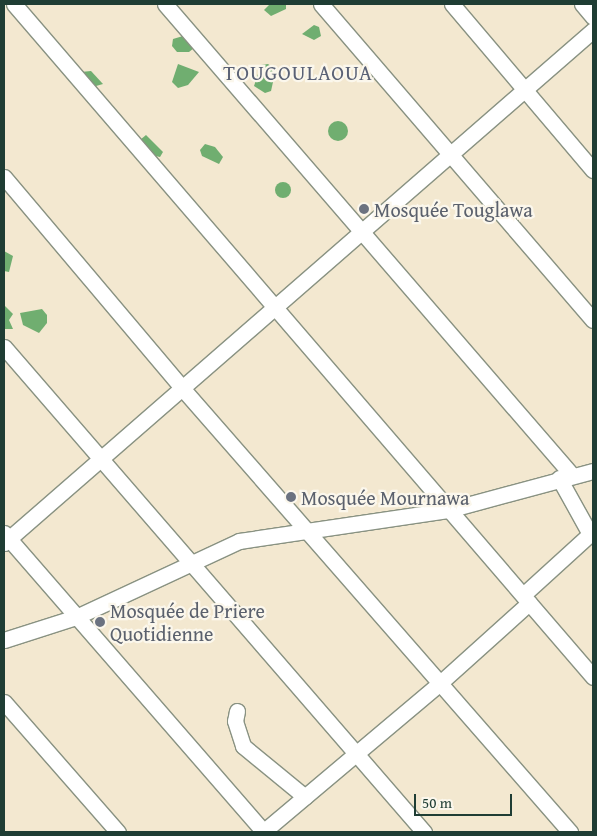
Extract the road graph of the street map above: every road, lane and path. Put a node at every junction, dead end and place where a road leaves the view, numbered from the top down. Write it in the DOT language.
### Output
graph roads {
  1 [pos="14,4"];
  2 [pos="166,4"];
  3 [pos="321,4"];
  4 [pos="452,4"];
  5 [pos="582,4"];
  6 [pos="593,17"];
  7 [pos="593,30"];
  8 [pos="524,91"];
  9 [pos="449,156"];
  10 [pos="593,170"];
  11 [pos="4,177"];
  12 [pos="361,232"];
  13 [pos="274,308"];
  14 [pos="593,320"];
  15 [pos="4,347"];
  16 [pos="182,388"];
  17 [pos="101,459"];
  18 [pos="593,471"];
  19 [pos="565,476"];
  20 [pos="448,510"];
  21 [pos="306,530"];
  22 [pos="5,538"];
  23 [pos="190,562"];
  24 [pos="526,599"];
  25 [pos="76,617"];
  26 [pos="4,640"];
  27 [pos="593,677"];
  28 [pos="440,683"];
  29 [pos="4,702"];
  30 [pos="237,711"];
  31 [pos="356,754"];
  32 [pos="304,797"];
  33 [pos="118,832"];
  34 [pos="263,832"];
  35 [pos="424,832"];
  36 [pos="570,832"];
  1 -- 13 [label="street"];
  2 -- 12 [label="street"];
  3 -- 9 [label="street"];
  4 -- 8 [label="street"];
  5 -- 6 [label="street"];
  7 -- 8 [label="street"];
  8 -- 9 [label="street"];
  8 -- 10 [label="street"];
  9 -- 12 [label="street"];
  9 -- 14 [label="street"];
  11 -- 16 [label="street"];
  12 -- 13 [label="street"];
  12 -- 19 [label="street"];
  13 -- 16 [label="street"];
  13 -- 20 [label="street"];
  15 -- 17 [label="street"];
  16 -- 17 [label="street"];
  16 -- 21 [label="street"];
  17 -- 22 [label="street"];
  17 -- 23 [label="street"];
  18 -- 19 [label="street"];
  19 -- 20 [label="street"];
  19 -- 24 [label="street"];
  20 -- 21 [label="street"];
  20 -- 24 [label="street"];
  21 -- 23 [label="street"];
  21 -- 28 [label="street"];
  22 -- 25 [label="street"];
  23 -- 25 [label="street"];
  23 -- 31 [label="street"];
  24 -- 27 [label="street"];
  24 -- 28 [label="street"];
  25 -- 26 [label="street"];
  25 -- 34 [label="street"];
  28 -- 31 [label="street"];
  28 -- 36 [label="street"];
  29 -- 33 [label="street"];
  30 -- 32 [label="street"];
  31 -- 32 [label="street"];
  31 -- 35 [label="street"];
  32 -- 34 [label="street"];
}
